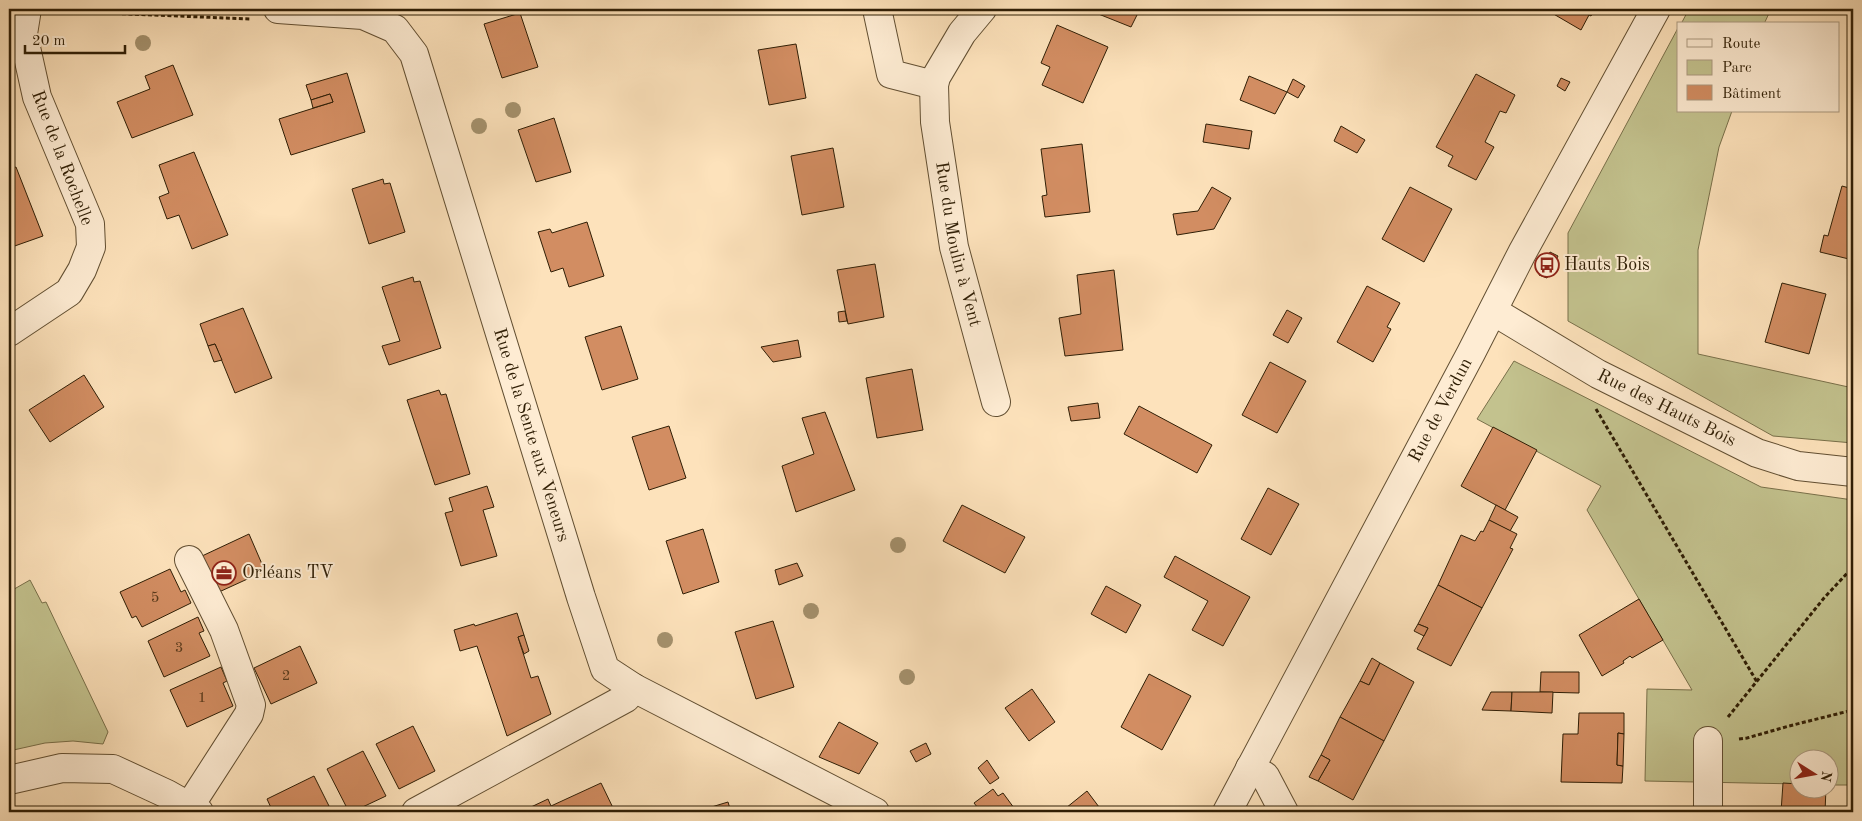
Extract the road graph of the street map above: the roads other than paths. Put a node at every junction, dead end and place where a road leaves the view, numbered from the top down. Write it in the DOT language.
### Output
graph roads {
  1 [pos="27,9"];
  2 [pos="877,9"];
  3 [pos="982,9"];
  4 [pos="1656,9"];
  5 [pos="268,14"];
  6 [pos="934,85"];
  7 [pos="1493,311"];
  8 [pos="9,332"];
  9 [pos="996,402"];
  10 [pos="1853,472"];
  11 [pos="188,560"];
  12 [pos="634,688"];
  13 [pos="1708,741"];
  14 [pos="1250,768"];
  15 [pos="9,780"];
  16 [pos="194,810"];
  17 [pos="416,812"];
  18 [pos="875,812"];
  19 [pos="1227,812"];
  20 [pos="1284,812"];
  21 [pos="1708,812"];
  1 -- 8 [label="street, Rue de la Rochelle"];
  2 -- 6 [label="street"];
  3 -- 6 [label="street, Rue du Moulin à Vent"];
  4 -- 7 [label="street, Rue de Verdun"];
  5 -- 12 [label="street, Rue de la Sente aux Veneurs"];
  6 -- 9 [label="street, Rue du Moulin à Vent"];
  7 -- 10 [label="street, Rue des Hauts Bois"];
  7 -- 14 [label="street, Rue de Verdun"];
  11 -- 16 [label="street"];
  12 -- 17 [label="street"];
  12 -- 18 [label="street, Rue de la Sente aux Veneurs"];
  13 -- 21 [label="street"];
  14 -- 19 [label="street, Rue de Verdun"];
  14 -- 20 [label="street"];
  15 -- 16 [label="street"];
}
